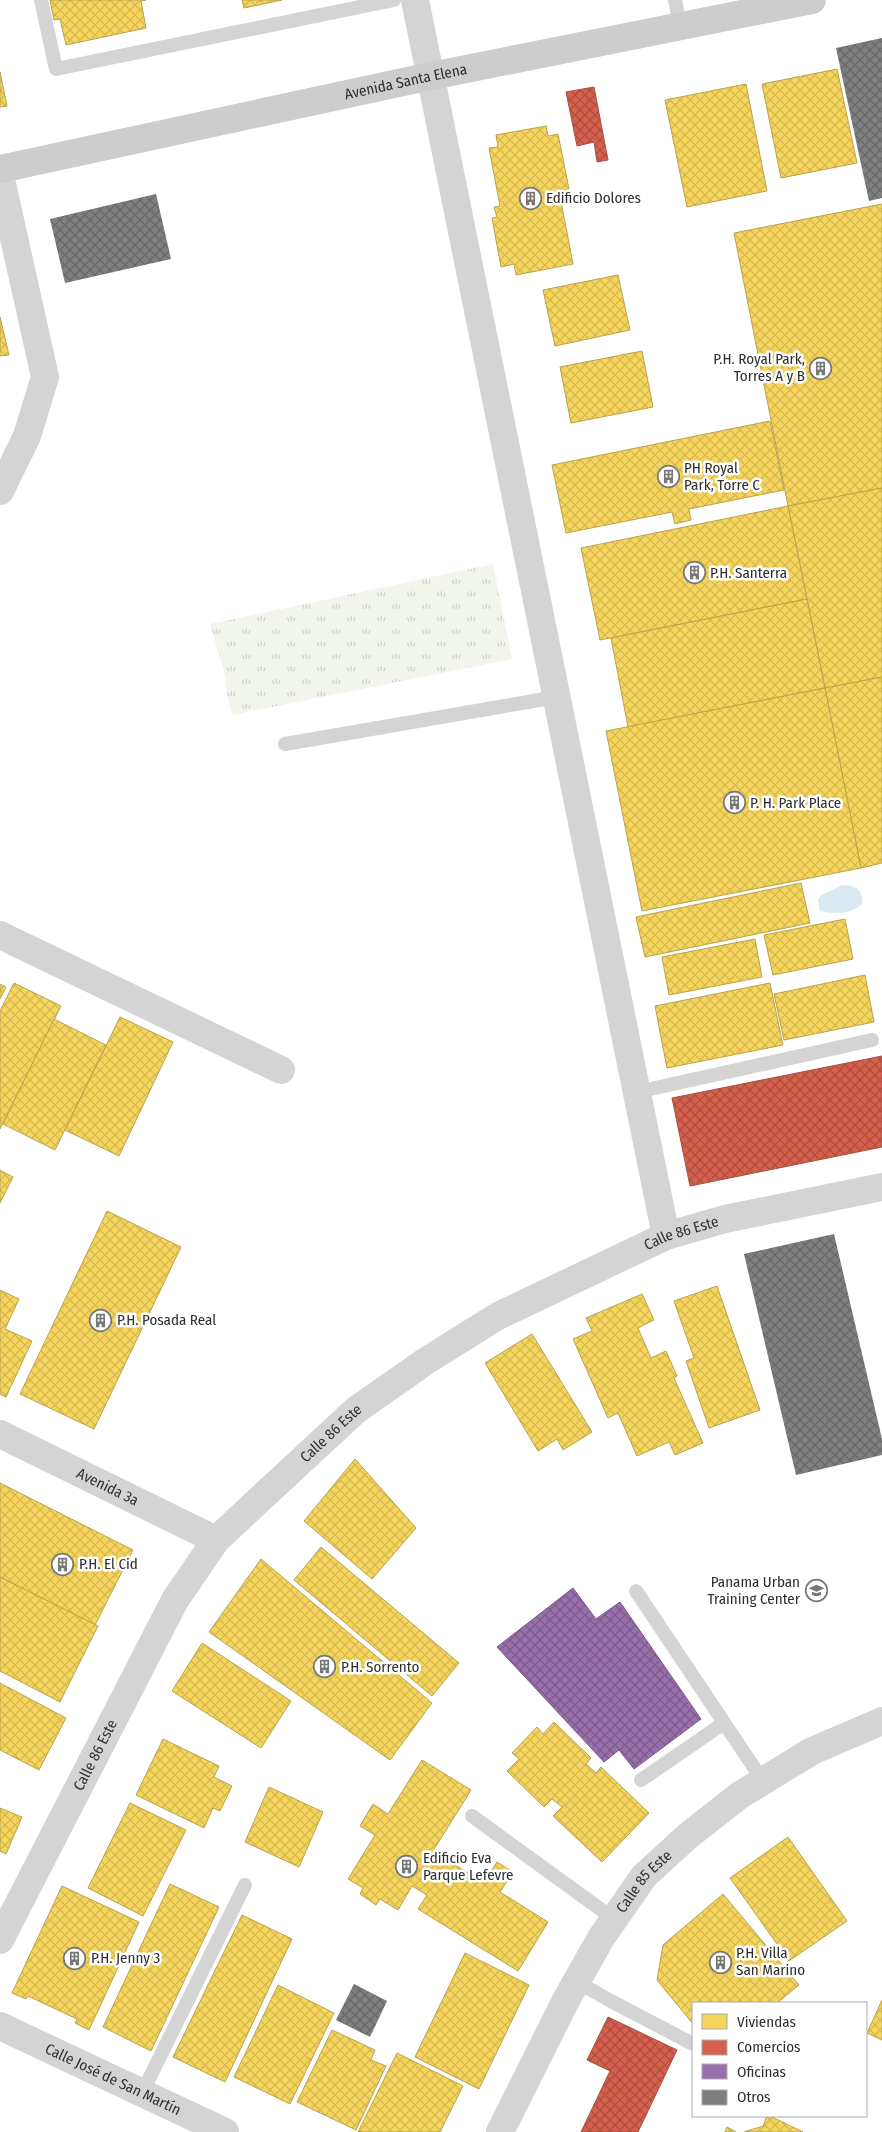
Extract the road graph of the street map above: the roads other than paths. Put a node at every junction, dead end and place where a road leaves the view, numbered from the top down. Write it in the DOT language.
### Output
graph roads {
  1 [pos="41,0"];
  2 [pos="394,0"];
  3 [pos="415,0"];
  4 [pos="675,0"];
  5 [pos="812,0"];
  6 [pos="744,7"];
  7 [pos="680,26"];
  8 [pos="431,76"];
  9 [pos="0,169"];
  10 [pos="0,175"];
  11 [pos="0,491"];
  12 [pos="557,697"];
  13 [pos="285,744"];
  14 [pos="0,934"];
  15 [pos="872,1040"];
  16 [pos="281,1070"];
  17 [pos="637,1092"];
  18 [pos="882,1187"];
  19 [pos="666,1236"];
  20 [pos="0,1434"];
  21 [pos="216,1540"];
  22 [pos="636,1591"];
  23 [pos="882,1721"];
  24 [pos="724,1723"];
  25 [pos="641,1780"];
  26 [pos="763,1781"];
  27 [pos="472,1816"];
  28 [pos="245,1885"];
  29 [pos="614,1919"];
  30 [pos="0,1940"];
  31 [pos="576,1981"];
  32 [pos="0,2026"];
  33 [pos="692,2043"];
  34 [pos="142,2093"];
  35 [pos="225,2132"];
  36 [pos="500,2132"];
  1 -- 2 [label="lane"];
  3 -- 8 [label="street"];
  4 -- 7 [label="lane"];
  5 -- 6 [label="street, Avenida Santa Elena"];
  6 -- 7 [label="street, Avenida Santa Elena"];
  7 -- 8 [label="street, Avenida Santa Elena"];
  8 -- 9 [label="street, Avenida Santa Elena"];
  8 -- 12 [label="street"];
  10 -- 11 [label="street"];
  12 -- 13 [label="lane"];
  12 -- 17 [label="street"];
  14 -- 16 [label="street"];
  15 -- 17 [label="lane"];
  17 -- 19 [label="street"];
  18 -- 19 [label="street, Calle 86 Este"];
  19 -- 21 [label="street, Calle 86 Este"];
  20 -- 21 [label="street, Avenida 3a"];
  21 -- 30 [label="street, Calle 86 Este"];
  22 -- 24 [label="lane"];
  23 -- 26 [label="street, Calle 85 Este"];
  24 -- 25 [label="lane"];
  24 -- 26 [label="lane"];
  26 -- 29 [label="street, Calle 85 Este"];
  27 -- 29 [label="lane"];
  28 -- 34 [label="lane"];
  29 -- 31 [label="street, Calle 85 Este"];
  31 -- 33 [label="lane"];
  31 -- 36 [label="street, Calle 85 Este"];
  32 -- 34 [label="street, Calle José de San Martín"];
  34 -- 35 [label="street, Calle José de San Martín"];
}
